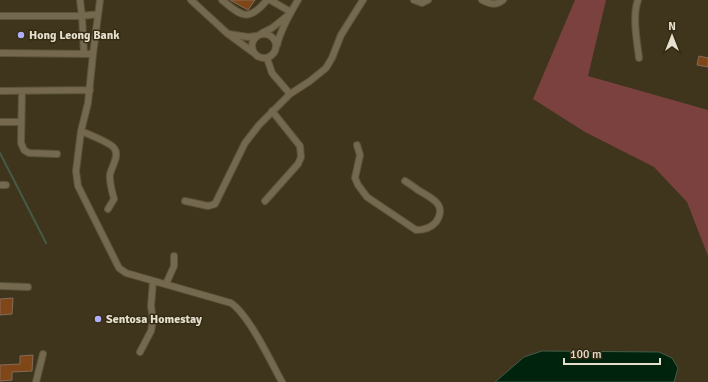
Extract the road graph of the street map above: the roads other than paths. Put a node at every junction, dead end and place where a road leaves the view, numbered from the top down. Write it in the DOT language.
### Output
graph roads {
  1 [pos="80,0"];
  2 [pos="100,0"];
  3 [pos="222,0"];
  4 [pos="269,0"];
  5 [pos="298,0"];
  6 [pos="363,0"];
  7 [pos="414,0"];
  8 [pos="428,0"];
  9 [pos="482,0"];
  10 [pos="503,0"];
  11 [pos="638,0"];
  12 [pos="196,1"];
  13 [pos="98,14"];
  14 [pos="290,14"];
  15 [pos="0,16"];
  16 [pos="82,16"];
  17 [pos="228,34"];
  18 [pos="259,34"];
  19 [pos="276,49"];
  20 [pos="0,53"];
  21 [pos="254,53"];
  22 [pos="84,54"];
  23 [pos="93,54"];
  24 [pos="267,58"];
  25 [pos="639,58"];
  26 [pos="90,90"];
  27 [pos="0,91"];
  28 [pos="22,91"];
  29 [pos="290,94"];
  30 [pos="272,111"];
  31 [pos="0,122"];
  32 [pos="22,122"];
  33 [pos="81,131"];
  34 [pos="357,145"];
  35 [pos="57,154"];
  36 [pos="406,181"];
  37 [pos="185,201"];
  38 [pos="265,201"];
  39 [pos="108,208"];
  40 [pos="174,256"];
  41 [pos="153,281"];
  42 [pos="166,284"];
  43 [pos="0,286"];
  44 [pos="28,286"];
  45 [pos="140,352"];
  46 [pos="43,354"];
  47 [pos="36,382"];
  48 [pos="282,382"];
  1 -- 16 [label="street"];
  2 -- 13 [label="street"];
  3 -- 4 [label="street"];
  4 -- 14 [label="street"];
  5 -- 14 [label="street"];
  6 -- 29 [label="street"];
  7 -- 8 [label="street"];
  9 -- 10 [label="street"];
  11 -- 25 [label="street"];
  12 -- 17 [label="street"];
  13 -- 16 [label="street"];
  13 -- 23 [label="street"];
  14 -- 18 [label="street"];
  14 -- 19 [label="street"];
  15 -- 16 [label="street"];
  16 -- 22 [label="street"];
  17 -- 18 [label="street"];
  17 -- 21 [label="street"];
  18 -- 19 [label="street"];
  18 -- 21 [label="street"];
  19 -- 24 [label="street"];
  20 -- 22 [label="street"];
  21 -- 24 [label="street"];
  22 -- 23 [label="street"];
  23 -- 26 [label="street"];
  24 -- 29 [label="street"];
  26 -- 28 [label="street"];
  26 -- 33 [label="street"];
  27 -- 28 [label="street"];
  28 -- 32 [label="street"];
  29 -- 30 [label="street"];
  30 -- 37 [label="street"];
  30 -- 38 [label="street"];
  31 -- 32 [label="street"];
  32 -- 35 [label="street"];
  33 -- 39 [label="street"];
  33 -- 41 [label="street"];
  34 -- 36 [label="street"];
  40 -- 42 [label="street"];
  41 -- 42 [label="street"];
  41 -- 45 [label="street"];
  42 -- 48 [label="street"];
  43 -- 44 [label="street"];
  46 -- 47 [label="street"];
}
